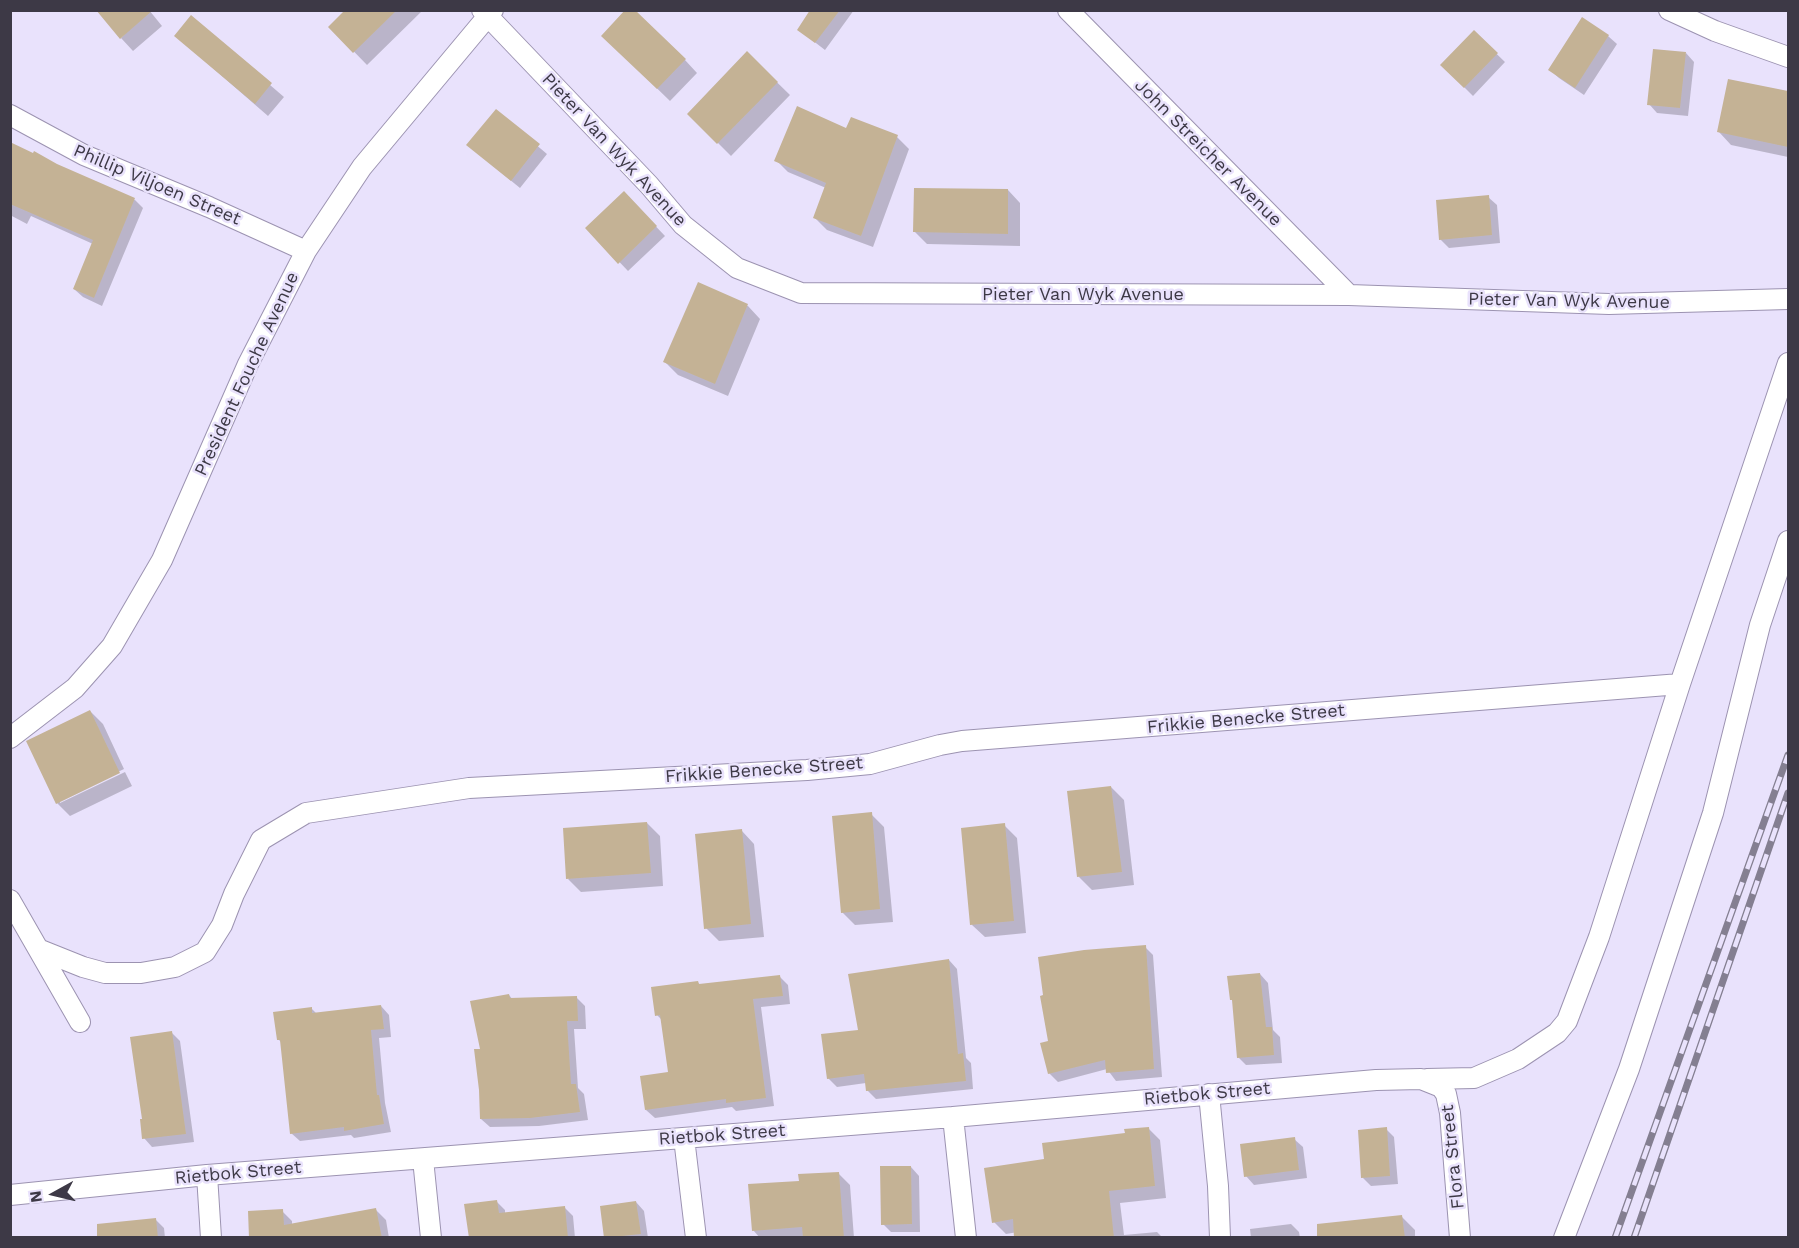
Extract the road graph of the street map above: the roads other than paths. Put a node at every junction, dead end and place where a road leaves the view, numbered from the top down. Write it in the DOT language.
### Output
graph roads {
  1 [pos="1068,10"];
  2 [pos="1669,10"];
  3 [pos="488,12"];
  4 [pos="1788,57"];
  5 [pos="10,115"];
  6 [pos="306,251"];
  7 [pos="1349,295"];
  8 [pos="1788,299"];
  9 [pos="1788,363"];
  10 [pos="1788,541"];
  11 [pos="1680,684"];
  12 [pos="10,738"];
  13 [pos="10,900"];
  14 [pos="38,949"];
  15 [pos="80,1022"];
  16 [pos="1427,1081"];
  17 [pos="1209,1094"];
  18 [pos="954,1117"];
  19 [pos="684,1138"];
  20 [pos="423,1159"];
  21 [pos="207,1175"];
  22 [pos="10,1195"];
  23 [pos="211,1238"];
  24 [pos="432,1238"];
  25 [pos="696,1238"];
  26 [pos="966,1238"];
  27 [pos="1220,1238"];
  28 [pos="1460,1238"];
  29 [pos="1564,1238"];
  1 -- 7 [label="street, John Streicher Avenue"];
  2 -- 4 [label="street"];
  3 -- 6 [label="street, President Fouche Avenue"];
  3 -- 7 [label="street, Pieter Van Wyk Avenue"];
  5 -- 6 [label="street, Phillip Viljoen Street"];
  6 -- 12 [label="street, President Fouche Avenue"];
  7 -- 8 [label="street, Pieter Van Wyk Avenue"];
  9 -- 11 [label="street, Rietbok Street"];
  10 -- 29 [label="street"];
  11 -- 14 [label="street, Frikkie Benecke Street"];
  11 -- 16 [label="street, Rietbok Street"];
  13 -- 14 [label="street"];
  14 -- 15 [label="street"];
  16 -- 17 [label="street, Rietbok Street"];
  16 -- 28 [label="street, Flora Street"];
  17 -- 18 [label="street, Rietbok Street"];
  17 -- 27 [label="street"];
  18 -- 19 [label="street, Rietbok Street"];
  18 -- 26 [label="street"];
  19 -- 20 [label="street, Rietbok Street"];
  19 -- 25 [label="street"];
  20 -- 21 [label="street, Rietbok Street"];
  20 -- 24 [label="street"];
  21 -- 22 [label="street, Rietbok Street"];
  21 -- 23 [label="street"];
}
